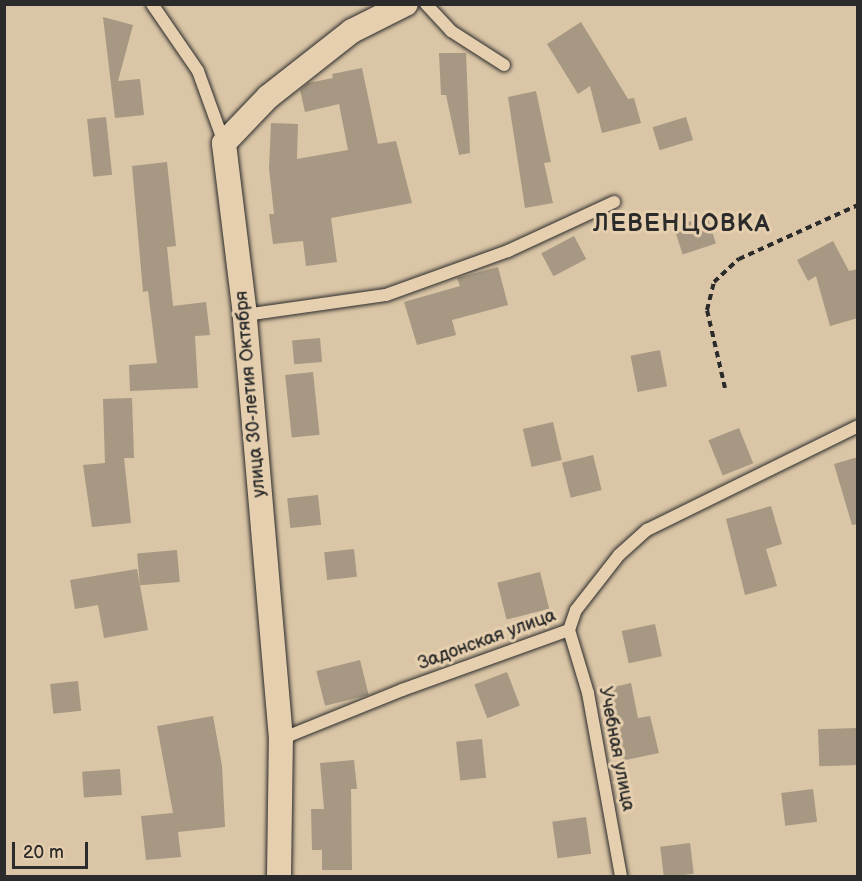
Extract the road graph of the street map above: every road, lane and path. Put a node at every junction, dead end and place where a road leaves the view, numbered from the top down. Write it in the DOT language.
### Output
graph roads {
  1 [pos="152,4"];
  2 [pos="406,4"];
  3 [pos="426,4"];
  4 [pos="504,65"];
  5 [pos="224,143"];
  6 [pos="614,202"];
  7 [pos="858,205"];
  8 [pos="245,315"];
  9 [pos="724,388"];
  10 [pos="858,426"];
  11 [pos="569,630"];
  12 [pos="281,739"];
  13 [pos="279,876"];
  14 [pos="621,876"];
  1 -- 5 [label="lane"];
  2 -- 5 [label="street"];
  3 -- 4 [label="lane"];
  5 -- 8 [label="street, улица 30-летия Октября"];
  6 -- 8 [label="lane"];
  7 -- 9 [label="path"];
  8 -- 12 [label="street, улица 30-летия Октября"];
  10 -- 11 [label="lane, Задонская улица"];
  11 -- 12 [label="lane, Задонская улица"];
  11 -- 14 [label="lane, Учебная улица"];
  12 -- 13 [label="street, улица 30-летия Октября"];
}
